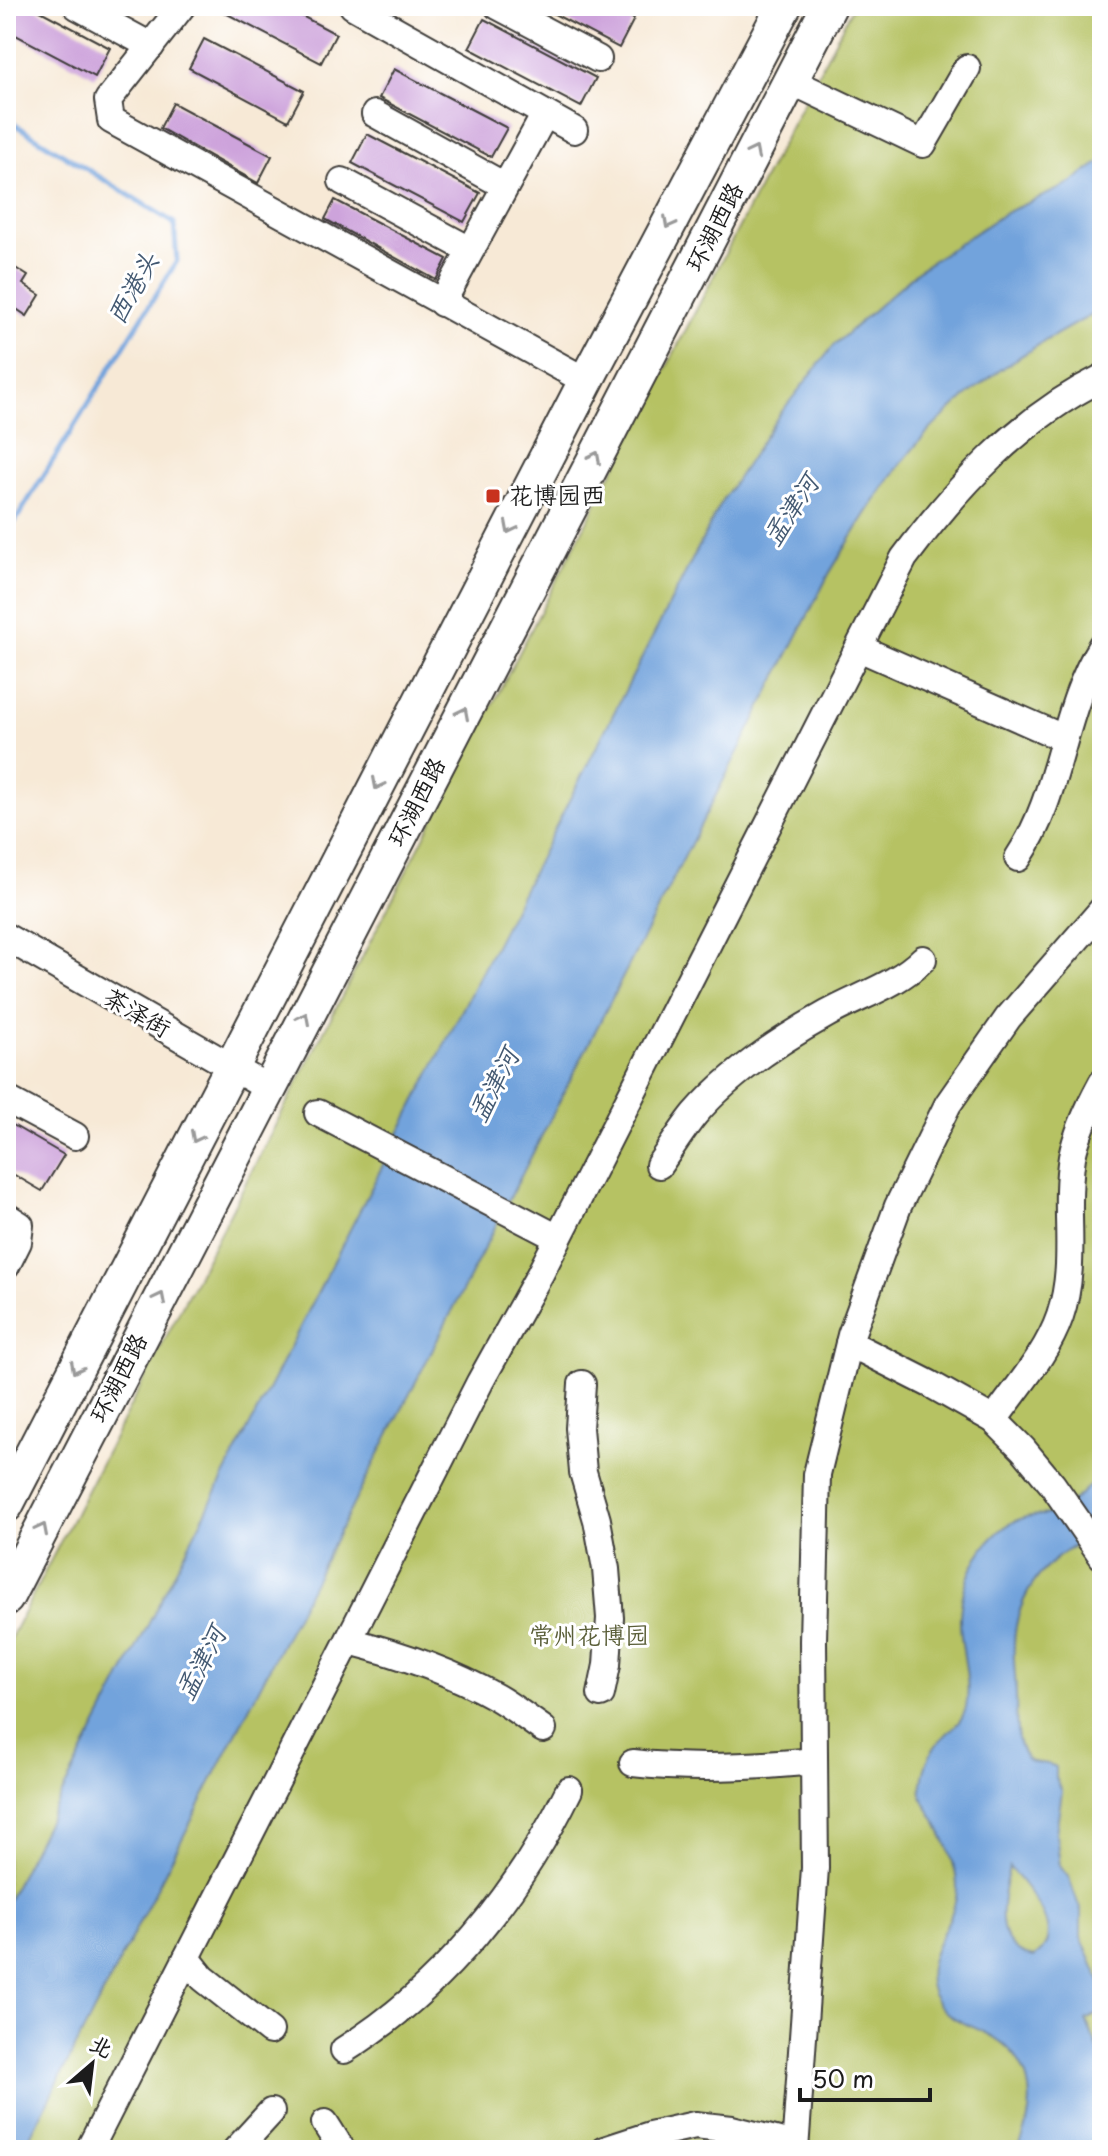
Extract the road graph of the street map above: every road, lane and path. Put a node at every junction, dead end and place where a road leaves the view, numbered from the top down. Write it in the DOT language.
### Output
graph roads {
  1 [pos="77,6"];
  2 [pos="182,6"];
  3 [pos="353,6"];
  4 [pos="498,6"];
  5 [pos="784,6"];
  6 [pos="829,6"];
  7 [pos="151,46"];
  8 [pos="598,59"];
  9 [pos="967,68"];
  10 [pos="791,81"];
  11 [pos="375,114"];
  12 [pos="545,114"];
  13 [pos="574,130"];
  14 [pos="342,181"];
  15 [pos="505,186"];
  16 [pos="470,250"];
  17 [pos="442,303"];
  18 [pos="1102,378"];
  19 [pos="586,381"];
  20 [pos="1102,645"];
  21 [pos="859,648"];
  22 [pos="1063,738"];
  23 [pos="1018,858"];
  24 [pos="1102,910"];
  25 [pos="6,937"];
  26 [pos="923,959"];
  27 [pos="231,1068"];
  28 [pos="1102,1083"];
  29 [pos="268,1088"];
  30 [pos="6,1099"];
  31 [pos="318,1113"];
  32 [pos="75,1136"];
  33 [pos="659,1165"];
  34 [pos="6,1216"];
  35 [pos="550,1234"];
  36 [pos="6,1266"];
  37 [pos="849,1343"];
  38 [pos="582,1384"];
  39 [pos="994,1420"];
  40 [pos="6,1505"];
  41 [pos="1102,1556"];
  42 [pos="6,1598"];
  43 [pos="349,1641"];
  44 [pos="601,1694"];
  45 [pos="543,1729"];
  46 [pos="814,1761"];
  47 [pos="633,1763"];
  48 [pos="569,1790"];
  49 [pos="187,1958"];
  50 [pos="270,2031"];
  51 [pos="344,2050"];
  52 [pos="271,2112"];
  53 [pos="325,2123"];
  54 [pos="795,2147"];
  55 [pos="89,2150"];
  56 [pos="236,2150"];
  57 [pos="342,2150"];
  58 [pos="604,2150"];
  1 -- 7 [label="street"];
  2 -- 7 [label="street"];
  3 -- 12 [label="street"];
  4 -- 8 [label="street"];
  5 -- 19 [label="main road, 环湖西路, one-way"];
  6 -- 10 [label="main road, 环湖西路"];
  7 -- 17 [label="street"];
  9 -- 10 [label="street"];
  29 -- 10 [label="main road, 环湖西路, one-way"];
  11 -- 15 [label="street"];
  12 -- 13 [label="street"];
  12 -- 15 [label="street"];
  14 -- 16 [label="street"];
  15 -- 16 [label="street"];
  16 -- 17 [label="street"];
  17 -- 19 [label="street"];
  18 -- 21 [label="street"];
  19 -- 27 [label="main road, 环湖西路, one-way"];
  20 -- 22 [label="street"];
  21 -- 22 [label="street"];
  21 -- 35 [label="street"];
  22 -- 23 [label="street"];
  24 -- 37 [label="street"];
  25 -- 27 [label="street, 茶泽街"];
  26 -- 33 [label="street"];
  27 -- 29 [label="street, 茶泽街"];
  27 -- 40 [label="main road, 环湖西路, one-way"];
  28 -- 39 [label="street"];
  42 -- 29 [label="main road, 环湖西路, one-way"];
  30 -- 32 [label="street"];
  31 -- 35 [label="street"];
  34 -- 36 [label="street"];
  35 -- 43 [label="street"];
  37 -- 39 [label="street"];
  37 -- 46 [label="street"];
  38 -- 44 [label="street"];
  39 -- 41 [label="street"];
  43 -- 45 [label="street"];
  43 -- 49 [label="street"];
  46 -- 47 [label="street"];
  46 -- 54 [label="street"];
  48 -- 51 [label="street"];
  49 -- 50 [label="street"];
  49 -- 55 [label="street"];
  52 -- 56 [label="street"];
  53 -- 57 [label="street"];
  54 -- 58 [label="street"];
}
